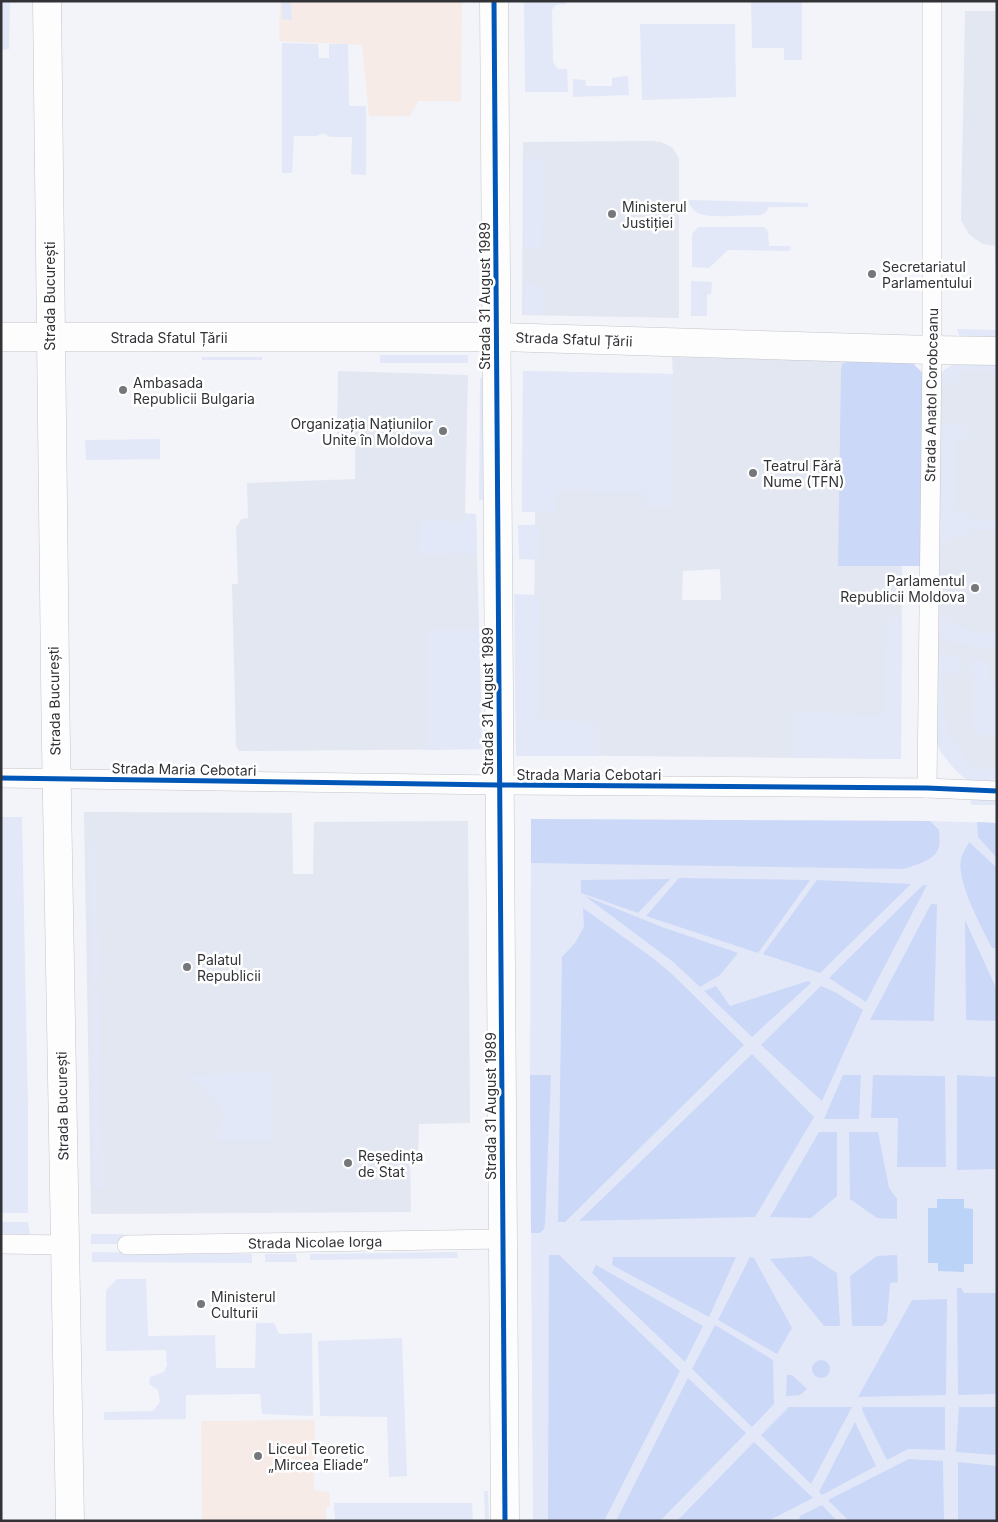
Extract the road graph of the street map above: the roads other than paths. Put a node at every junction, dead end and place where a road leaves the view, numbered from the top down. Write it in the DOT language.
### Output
graph roads {
  1 [pos="47,1"];
  2 [pos="494,1"];
  3 [pos="932,1"];
  4 [pos="1,337"];
  5 [pos="49,337"];
  6 [pos="496,337"];
  7 [pos="932,350"];
  8 [pos="997,350"];
  9 [pos="55,777"];
  10 [pos="1,778"];
  11 [pos="499,785"];
  12 [pos="926,788"];
  13 [pos="997,791"];
  14 [pos="502,1239"];
  15 [pos="1,1244"];
  16 [pos="64,1244"];
  17 [pos="126,1245"];
  18 [pos="70,1521"];
  19 [pos="505,1521"];
  1 -- 5 [label="main road, Strada București"];
  2 -- 6 [label="main road, Strada 31 August 1989"];
  3 -- 7 [label="street, Strada Anatol Corobceanu"];
  4 -- 5 [label="main road, Strada Sfatul Țării"];
  5 -- 6 [label="main road, Strada Sfatul Țării"];
  5 -- 9 [label="main road, Strada București"];
  6 -- 7 [label="main road, Strada Sfatul Țării"];
  6 -- 11 [label="main road, Strada 31 August 1989"];
  7 -- 8 [label="main road, Strada Sfatul Țării"];
  7 -- 12 [label="street, Strada Anatol Corobceanu"];
  9 -- 10 [label="street, Strada Maria Cebotari"];
  9 -- 11 [label="street, Strada Maria Cebotari"];
  9 -- 16 [label="main road, Strada București"];
  11 -- 12 [label="street, Strada Maria Cebotari"];
  11 -- 14 [label="main road, Strada 31 August 1989"];
  12 -- 13 [label="street, Strada Maria Cebotari"];
  14 -- 17 [label="street, Strada Nicolae Iorga"];
  14 -- 19 [label="main road, Strada 31 August 1989"];
  15 -- 16 [label="street"];
  16 -- 18 [label="main road, Strada București"];
}
